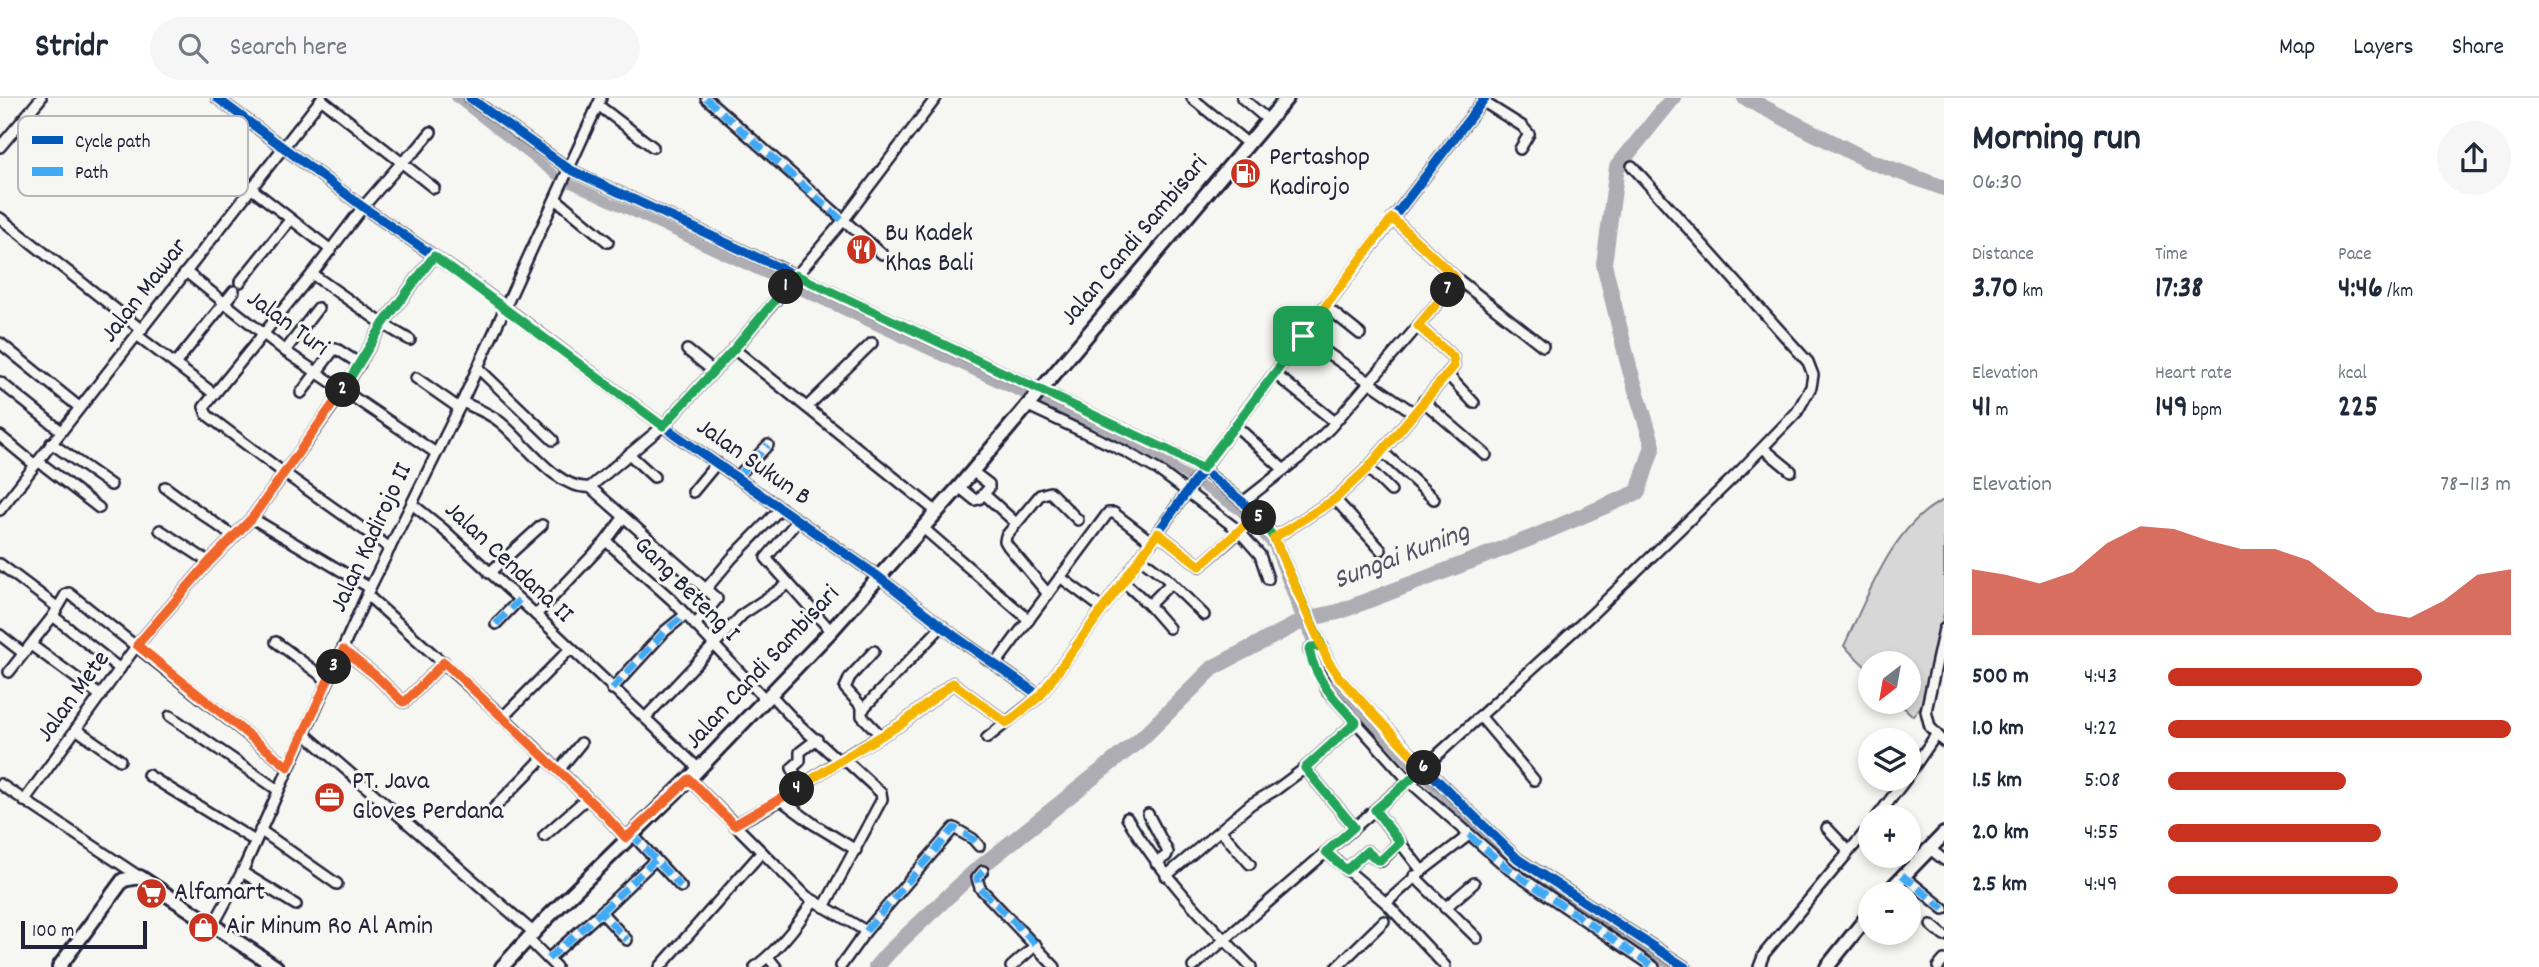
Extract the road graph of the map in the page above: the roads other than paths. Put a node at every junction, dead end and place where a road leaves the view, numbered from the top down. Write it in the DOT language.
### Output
graph roads {
  1 [pos="41,98"];
  2 [pos="217,98"];
  3 [pos="470,98"];
  4 [pos="706,98"];
  5 [pos="936,98"];
  6 [pos="1192,98"];
  7 [pos="1242,98"];
  8 [pos="1287,98"];
  9 [pos="322,99"];
  10 [pos="1483,100"];
  11 [pos="599,101"];
  12 [pos="26,116"];
  13 [pos="242,116"];
  14 [pos="1268,120"];
  15 [pos="248,121"];
  16 [pos="18,125"];
  17 [pos="431,132"];
  18 [pos="1247,143"];
  19 [pos="283,146"];
  20 [pos="0,147"];
  21 [pos="653,148"];
  22 [pos="1520,149"];
  23 [pos="402,162"];
  24 [pos="1632,166"];
  25 [pos="567,172"];
  26 [pos="433,188"];
  27 [pos="252,189"];
  28 [pos="248,194"];
  29 [pos="246,196"];
  30 [pos="556,199"];
  31 [pos="363,207"];
  32 [pos="0,218"];
  33 [pos="1392,218"];
  34 [pos="290,220"];
  35 [pos="843,221"];
  36 [pos="608,242"];
  37 [pos="331,250"];
  38 [pos="882,254"];
  39 [pos="434,256"];
  40 [pos="186,272"];
  41 [pos="312,274"];
  42 [pos="1455,277"];
  43 [pos="794,278"];
  44 [pos="223,303"];
  45 [pos="1325,306"];
  46 [pos="318,308"];
  47 [pos="504,308"];
  48 [pos="383,324"];
  49 [pos="1418,326"];
  50 [pos="140,333"];
  51 [pos="262,333"];
  52 [pos="1360,334"];
  53 [pos="1303,336"];
  54 [pos="410,340"];
  55 [pos="0,343"];
  56 [pos="872,343"];
  57 [pos="1544,346"];
  58 [pos="734,349"];
  59 [pos="687,350"];
  60 [pos="285,351"];
  61 [pos="175,364"];
  62 [pos="360,364"];
  63 [pos="478,368"];
  64 [pos="713,371"];
  65 [pos="317,372"];
  66 [pos="1275,374"];
  67 [pos="1447,374"];
  68 [pos="416,378"];
  69 [pos="0,382"];
  70 [pos="1369,384"];
  71 [pos="1039,390"];
  72 [pos="343,391"];
  73 [pos="213,393"];
  74 [pos="300,393"];
  75 [pos="1423,401"];
  76 [pos="1474,403"];
  77 [pos="1027,404"];
  78 [pos="460,405"];
  79 [pos="79,407"];
  80 [pos="807,407"];
  81 [pos="1414,413"];
  82 [pos="1335,422"];
  83 [pos="1235,425"];
  84 [pos="663,426"];
  85 [pos="60,430"];
  86 [pos="0,436"];
  87 [pos="553,440"];
  88 [pos="51,443"];
  89 [pos="768,445"];
  90 [pos="1763,448"];
  91 [pos="1383,452"];
  92 [pos="436,453"];
  93 [pos="629,454"];
  94 [pos="1486,455"];
  95 [pos="36,463"];
  96 [pos="717,463"];
  97 [pos="1368,468"];
  98 [pos="1284,470"];
  99 [pos="972,471"];
  100 [pos="1791,471"];
  101 [pos="1201,472"];
  102 [pos="284,474"];
  103 [pos="654,477"];
  104 [pos="737,477"];
  105 [pos="111,485"];
  106 [pos="164,487"];
  107 [pos="590,487"];
  108 [pos="959,487"];
  109 [pos="1190,489"];
  110 [pos="0,490"];
  111 [pos="1391,491"];
  112 [pos="693,492"];
  113 [pos="984,494"];
  114 [pos="10,497"];
  115 [pos="1335,499"];
  116 [pos="1434,499"];
  117 [pos="1243,502"];
  118 [pos="412,504"];
  119 [pos="99,508"];
  120 [pos="781,508"];
  121 [pos="0,510"];
  122 [pos="937,512"];
  123 [pos="1255,517"];
  124 [pos="252,518"];
  125 [pos="623,518"];
  126 [pos="798,520"];
  127 [pos="1077,520"];
  128 [pos="1016,523"];
  129 [pos="542,525"];
  130 [pos="922,527"];
  131 [pos="1242,527"];
  132 [pos="160,530"];
  133 [pos="1158,533"];
  134 [pos="234,537"];
  135 [pos="1274,538"];
  136 [pos="606,541"];
  137 [pos="1152,542"];
  138 [pos="390,548"];
  139 [pos="1381,550"];
  140 [pos="1140,558"];
  141 [pos="209,562"];
  142 [pos="0,564"];
  143 [pos="489,573"];
  144 [pos="880,577"];
  145 [pos="1060,577"];
  146 [pos="1268,579"];
  147 [pos="1123,581"];
  148 [pos="1171,583"];
  149 [pos="788,584"];
  150 [pos="706,589"];
  151 [pos="369,592"];
  152 [pos="1048,594"];
  153 [pos="519,600"];
  154 [pos="1149,605"];
  155 [pos="1103,609"];
  156 [pos="55,611"];
  157 [pos="537,615"];
  158 [pos="685,615"];
  159 [pos="1204,615"];
  160 [pos="1029,620"];
  161 [pos="496,624"];
  162 [pos="695,625"];
  163 [pos="942,626"];
  164 [pos="1169,628"];
  165 [pos="1944,629"];
  166 [pos="831,631"];
  167 [pos="0,635"];
  168 [pos="275,642"];
  169 [pos="31,645"];
  170 [pos="137,645"];
  171 [pos="1318,645"];
  172 [pos="714,646"];
  173 [pos="343,650"];
  174 [pos="874,650"];
  175 [pos="573,651"];
  176 [pos="23,653"];
  177 [pos="444,662"];
  178 [pos="995,665"];
  179 [pos="121,669"];
  180 [pos="9,672"];
  181 [pos="327,680"];
  182 [pos="612,689"];
  183 [pos="101,696"];
  184 [pos="768,696"];
  185 [pos="1040,696"];
  186 [pos="864,709"];
  187 [pos="170,716"];
  188 [pos="1480,716"];
  189 [pos="503,717"];
  190 [pos="645,718"];
  191 [pos="1356,722"];
  192 [pos="1007,723"];
  193 [pos="76,729"];
  194 [pos="305,734"];
  195 [pos="1936,735"];
  196 [pos="881,736"];
  197 [pos="987,738"];
  198 [pos="817,740"];
  199 [pos="1944,742"];
  200 [pos="581,743"];
  201 [pos="544,757"];
  202 [pos="1921,757"];
  203 [pos="841,759"];
  204 [pos="120,760"];
  205 [pos="288,767"];
  206 [pos="1305,768"];
  207 [pos="1423,768"];
  208 [pos="699,769"];
  209 [pos="559,770"];
  210 [pos="148,775"];
  211 [pos="689,779"];
  212 [pos="1409,780"];
  213 [pos="1534,780"];
  214 [pos="0,784"];
  215 [pos="801,786"];
  216 [pos="278,790"];
  217 [pos="1897,791"];
  218 [pos="586,799"];
  219 [pos="781,800"];
  220 [pos="24,801"];
  221 [pos="1886,805"];
  222 [pos="494,807"];
  223 [pos="1375,810"];
  224 [pos="1148,814"];
  225 [pos="1127,818"];
  226 [pos="734,825"];
  227 [pos="1354,827"];
  228 [pos="1827,828"];
  229 [pos="260,830"];
  230 [pos="1221,831"];
  231 [pos="1469,835"];
  232 [pos="1944,835"];
  233 [pos="544,836"];
  234 [pos="628,836"];
  235 [pos="1858,840"];
  236 [pos="255,841"];
  237 [pos="1400,842"];
  238 [pos="979,846"];
  239 [pos="1929,848"];
  240 [pos="856,850"];
  241 [pos="762,852"];
  242 [pos="1326,852"];
  243 [pos="1847,853"];
  244 [pos="655,860"];
  245 [pos="1944,860"];
  246 [pos="1156,863"];
  247 [pos="1250,864"];
  248 [pos="1346,870"];
  249 [pos="983,871"];
  250 [pos="242,872"];
  251 [pos="1418,874"];
  252 [pos="1902,875"];
  253 [pos="1166,876"];
  254 [pos="140,877"];
  255 [pos="1896,882"];
  256 [pos="1474,883"];
  257 [pos="337,884"];
  258 [pos="681,887"];
  259 [pos="813,901"];
  260 [pos="1386,903"];
  261 [pos="296,905"];
  262 [pos="824,907"];
  263 [pos="1445,908"];
  264 [pos="1944,909"];
  265 [pos="601,912"];
  266 [pos="1384,920"];
  267 [pos="214,924"];
  268 [pos="1931,925"];
  269 [pos="1858,928"];
  270 [pos="866,931"];
  271 [pos="530,935"];
  272 [pos="1944,936"];
  273 [pos="1476,938"];
  274 [pos="1224,939"];
  275 [pos="627,940"];
  276 [pos="1036,945"];
  277 [pos="768,957"];
  278 [pos="548,959"];
  279 [pos="1944,960"];
  280 [pos="841,966"];
  281 [pos="59,967"];
  282 [pos="276,967"];
  283 [pos="502,967"];
  284 [pos="556,967"];
  285 [pos="660,967"];
  286 [pos="755,967"];
  287 [pos="776,967"];
  288 [pos="1011,967"];
  289 [pos="1055,967"];
  290 [pos="1193,967"];
  291 [pos="1251,967"];
  292 [pos="1337,967"];
  293 [pos="1445,967"];
  294 [pos="1654,967"];
  295 [pos="1685,967"];
  296 [pos="1759,967"];
  297 [pos="1827,967"];
  298 [pos="1938,967"];
  1 -- 12 [label="street"];
  2 -- 13 [label="street, Jalan Sukun B"];
  3 -- 25 [label="street"];
  4 -- 35 [label="street"];
  5 -- 35 [label="street"];
  6 -- 18 [label="street"];
  7 -- 14 [label="street"];
  8 -- 14 [label="street, Jalan Candi Sambisari"];
  9 -- 19 [label="street, Jalan Mawar"];
  9 -- 23 [label="street"];
  10 -- 22 [label="street"];
  10 -- 33 [label="street"];
  11 -- 21 [label="street"];
  11 -- 25 [label="street, Jalan Kadirojo II"];
  14 -- 18 [label="street, Jalan Candi Sambisari"];
  15 -- 19 [label="street, Jalan Sukun B"];
  16 -- 20 [label="street"];
  17 -- 23 [label="street"];
  18 -- 71 [label="street, Jalan Candi Sambisari"];
  19 -- 27 [label="street, Jalan Mawar"];
  19 -- 31 [label="street, Jalan Sukun B"];
  23 -- 26 [label="street"];
  23 -- 31 [label="street"];
  24 -- 90 [label="street"];
  25 -- 30 [label="street, Jalan Kadirojo II"];
  25 -- 43 [label="street"];
  27 -- 28 [label="street, Jalan Mawar"];
  27 -- 34 [label="street"];
  29 -- 40 [label="street, Jalan Mawar"];
  30 -- 36 [label="street"];
  30 -- 47 [label="street, Jalan Kadirojo II"];
  31 -- 37 [label="street"];
  31 -- 39 [label="street, Jalan Sukun B"];
  32 -- 50 [label="street"];
  33 -- 42 [label="street"];
  33 -- 45 [label="street"];
  34 -- 37 [label="street"];
  34 -- 44 [label="street"];
  35 -- 38 [label="street"];
  35 -- 43 [label="street"];
  37 -- 41 [label="street"];
  39 -- 47 [label="street, Jalan Sukun B"];
  39 -- 48 [label="street, Jalan Mete"];
  40 -- 44 [label="street, Jalan Turi"];
  40 -- 50 [label="street, Jalan Mawar"];
  41 -- 48 [label="street"];
  41 -- 51 [label="street"];
  42 -- 49 [label="street"];
  42 -- 57 [label="street"];
  43 -- 58 [label="street"];
  43 -- 71 [label="street"];
  44 -- 51 [label="street, Jalan Turi"];
  44 -- 61 [label="street"];
  45 -- 52 [label="street"];
  45 -- 53 [label="street"];
  46 -- 60 [label="street"];
  47 -- 63 [label="street, Jalan Kadirojo II"];
  47 -- 84 [label="street, Jalan Sukun B"];
  48 -- 54 [label="street"];
  48 -- 62 [label="street, Jalan Mete"];
  49 -- 67 [label="street"];
  49 -- 70 [label="street"];
  50 -- 61 [label="street"];
  50 -- 79 [label="street, Jalan Mawar"];
  51 -- 60 [label="street, Jalan Turi"];
  51 -- 73 [label="street"];
  53 -- 66 [label="street"];
  53 -- 70 [label="street"];
  55 -- 79 [label="street"];
  56 -- 80 [label="street"];
  58 -- 64 [label="street"];
  58 -- 80 [label="street"];
  59 -- 64 [label="street"];
  60 -- 65 [label="street, Jalan Turi"];
  61 -- 73 [label="street"];
  62 -- 65 [label="street"];
  62 -- 72 [label="street, Jalan Mete"];
  63 -- 78 [label="street, Jalan Kadirojo II"];
  63 -- 87 [label="street"];
  64 -- 84 [label="street"];
  65 -- 72 [label="street, Jalan Turi"];
  65 -- 74 [label="street"];
  66 -- 82 [label="street"];
  66 -- 83 [label="street"];
  67 -- 75 [label="street"];
  67 -- 76 [label="street"];
  68 -- 78 [label="street"];
  69 -- 85 [label="street"];
  70 -- 81 [label="street"];
  70 -- 82 [label="street"];
  71 -- 77 [label="street, Jalan Candi Sambisari"];
  71 -- 101 [label="street"];
  72 -- 92 [label="street, Jalan Turi"];
  72 -- 102 [label="street, Jalan Mete"];
  73 -- 102 [label="street"];
  75 -- 81 [label="street"];
  75 -- 94 [label="street"];
  77 -- 99 [label="street, Jalan Candi Sambisari"];
  77 -- 109 [label="street"];
  78 -- 92 [label="street, Jalan Kadirojo II"];
  78 -- 107 [label="street"];
  79 -- 85 [label="street, Jalan Mawar"];
  80 -- 122 [label="street"];
  81 -- 91 [label="street"];
  82 -- 98 [label="street"];
  83 -- 98 [label="street"];
  83 -- 101 [label="street"];
  84 -- 93 [label="street"];
  84 -- 96 [label="street, Jalan Sukun B"];
  85 -- 88 [label="street, Jalan Mawar"];
  86 -- 95 [label="street"];
  88 -- 95 [label="street, Jalan Mawar"];
  88 -- 105 [label="street"];
  89 -- 104 [label="street"];
  90 -- 100 [label="street"];
  90 -- 188 [label="street"];
  91 -- 97 [label="street"];
  91 -- 116 [label="street"];
  92 -- 118 [label="street, Jalan Kadirojo II"];
  93 -- 103 [label="street"];
  93 -- 107 [label="street"];
  95 -- 114 [label="street, Jalan Mawar"];
  95 -- 119 [label="street"];
  96 -- 104 [label="street, Jalan Sukun B"];
  96 -- 112 [label="street"];
  97 -- 111 [label="street"];
  97 -- 115 [label="street"];
  98 -- 117 [label="street"];
  99 -- 108 [label="street, Jalan Candi Sambisari"];
  99 -- 113 [label="street"];
  101 -- 109 [label="street"];
  101 -- 117 [label="street"];
  102 -- 124 [label="street, Jalan Mete"];
  102 -- 138 [label="street"];
  104 -- 120 [label="street, Jalan Sukun B"];
  106 -- 134 [label="street"];
  107 -- 125 [label="street"];
  108 -- 113 [label="street"];
  108 -- 122 [label="street, Jalan Candi Sambisari"];
  109 -- 131 [label="street"];
  109 -- 133 [label="street"];
  110 -- 114 [label="street"];
  113 -- 128 [label="street"];
  114 -- 121 [label="street, Jalan Mawar"];
  115 -- 135 [label="street"];
  115 -- 139 [label="street"];
  117 -- 123 [label="street"];
  118 -- 138 [label="street, Jalan Kadirojo II"];
  118 -- 143 [label="street, Jalan Cendana II"];
  120 -- 126 [label="street, Jalan Sukun B"];
  120 -- 150 [label="street"];
  122 -- 130 [label="street, Jalan Candi Sambisari"];
  123 -- 131 [label="street"];
  123 -- 135 [label="street"];
  124 -- 134 [label="street, Jalan Mete"];
  124 -- 151 [label="street"];
  125 -- 136 [label="street"];
  125 -- 150 [label="street"];
  126 -- 144 [label="street, Jalan Sukun B"];
  126 -- 149 [label="street"];
  127 -- 128 [label="street"];
  128 -- 152 [label="street"];
  129 -- 143 [label="street"];
  130 -- 144 [label="street, Jalan Candi Sambisari"];
  130 -- 160 [label="street"];
  131 -- 133 [label="street"];
  131 -- 146 [label="street"];
  132 -- 141 [label="street"];
  133 -- 137 [label="street"];
  134 -- 141 [label="street, Jalan Mete"];
  135 -- 171 [label="street"];
  136 -- 157 [label="street"];
  136 -- 158 [label="street, Gang Beteng I"];
  137 -- 140 [label="street"];
  137 -- 145 [label="street"];
  138 -- 151 [label="street, Jalan Kadirojo II"];
  140 -- 147 [label="street"];
  140 -- 148 [label="street"];
  141 -- 170 [label="street, Jalan Mete"];
  142 -- 156 [label="street"];
  143 -- 153 [label="street, Jalan Cendana II"];
  144 -- 163 [label="street, Jalan Sukun B"];
  144 -- 166 [label="street, Jalan Candi Sambisari"];
  145 -- 152 [label="street"];
  145 -- 155 [label="street"];
  147 -- 154 [label="street"];
  147 -- 155 [label="street"];
  148 -- 154 [label="street"];
  148 -- 159 [label="street"];
  149 -- 166 [label="street"];
  149 -- 172 [label="street"];
  150 -- 162 [label="street"];
  151 -- 173 [label="street, Jalan Kadirojo II"];
  151 -- 177 [label="street"];
  152 -- 160 [label="street"];
  153 -- 157 [label="street, Jalan Cendana II"];
  153 -- 161 [label="street"];
  154 -- 164 [label="street"];
  155 -- 185 [label="street"];
  156 -- 169 [label="street"];
  156 -- 170 [label="street"];
  156 -- 179 [label="street"];
  157 -- 175 [label="street, Jalan Cendana II"];
  158 -- 162 [label="street, Gang Beteng I"];
  158 -- 182 [label="street"];
  160 -- 178 [label="street"];
  162 -- 172 [label="street, Gang Beteng I"];
  163 -- 178 [label="street, Jalan Sukun B"];
  163 -- 186 [label="street"];
  165 -- 195 [label="street"];
  166 -- 184 [label="street, Jalan Candi Sambisari"];
  167 -- 176 [label="street"];
  168 -- 181 [label="street"];
  169 -- 176 [label="street"];
  169 -- 183 [label="street"];
  170 -- 179 [label="street, Jalan Mete"];
  170 -- 205 [label="street"];
  171 -- 191 [label="street"];
  171 -- 207 [label="street"];
  172 -- 184 [label="street, Gang Beteng I"];
  172 -- 190 [label="street"];
  173 -- 177 [label="street"];
  173 -- 181 [label="street, Jalan Kadirojo II"];
  174 -- 186 [label="street"];
  175 -- 182 [label="street, Jalan Cendana II"];
  175 -- 189 [label="street"];
  176 -- 180 [label="street"];
  177 -- 189 [label="street"];
  178 -- 185 [label="street, Jalan Sukun B"];
  179 -- 183 [label="street, Jalan Mete"];
  181 -- 194 [label="street, Jalan Kadirojo II"];
  182 -- 190 [label="street, Jalan Cendana II"];
  183 -- 193 [label="street, Jalan Mete"];
  184 -- 198 [label="street, Gang Beteng I"];
  184 -- 208 [label="street, Jalan Candi Sambisari"];
  185 -- 192 [label="street"];
  186 -- 196 [label="street"];
  187 -- 216 [label="street"];
  188 -- 207 [label="street"];
  188 -- 213 [label="street"];
  189 -- 201 [label="street"];
  190 -- 208 [label="street, Jalan Cendana II"];
  191 -- 206 [label="street"];
  191 -- 212 [label="street"];
  192 -- 196 [label="street"];
  192 -- 197 [label="street"];
  193 -- 204 [label="street"];
  193 -- 220 [label="street, Jalan Mete"];
  194 -- 205 [label="street, Jalan Kadirojo II"];
  194 -- 271 [label="street"];
  195 -- 199 [label="street"];
  195 -- 202 [label="street"];
  196 -- 203 [label="street"];
  198 -- 203 [label="street, Gang Beteng I"];
  198 -- 215 [label="street"];
  200 -- 209 [label="street"];
  201 -- 209 [label="street"];
  201 -- 222 [label="street"];
  203 -- 215 [label="street"];
  203 -- 240 [label="street, Gang Beteng I"];
  205 -- 216 [label="street, Jalan Kadirojo II"];
  206 -- 227 [label="street"];
  206 -- 230 [label="street"];
  207 -- 212 [label="street"];
  207 -- 295 [label="street"];
  208 -- 211 [label="street, Jalan Candi Sambisari"];
  209 -- 218 [label="street"];
  210 -- 236 [label="street"];
  211 -- 226 [label="street"];
  211 -- 234 [label="street, Jalan Candi Sambisari"];
  212 -- 223 [label="street"];
  212 -- 231 [label="street"];
  214 -- 220 [label="street"];
  215 -- 219 [label="street"];
  216 -- 229 [label="street, Jalan Kadirojo II"];
  217 -- 221 [label="street"];
  218 -- 233 [label="street"];
  218 -- 234 [label="street"];
  219 -- 226 [label="street"];
  219 -- 240 [label="street"];
  220 -- 254 [label="street"];
  223 -- 227 [label="street"];
  223 -- 237 [label="street"];
  224 -- 246 [label="street"];
  225 -- 246 [label="street"];
  226 -- 241 [label="street"];
  227 -- 242 [label="street"];
  228 -- 243 [label="street"];
  229 -- 236 [label="street, Jalan Kadirojo II"];
  229 -- 257 [label="street"];
  230 -- 247 [label="street"];
  230 -- 253 [label="street"];
  231 -- 251 [label="street"];
  231 -- 294 [label="street"];
  232 -- 239 [label="street"];
  234 -- 244 [label="street"];
  234 -- 271 [label="street, Jalan Candi Sambisari"];
  235 -- 243 [label="street"];
  236 -- 250 [label="street, Jalan Kadirojo II"];
  237 -- 248 [label="street"];
  237 -- 251 [label="street"];
  238 -- 270 [label="street"];
  239 -- 245 [label="street"];
  239 -- 252 [label="street"];
  240 -- 262 [label="street"];
  241 -- 259 [label="street"];
  241 -- 285 [label="street"];
  242 -- 248 [label="street"];
  242 -- 274 [label="street"];
  243 -- 296 [label="street"];
  244 -- 258 [label="street"];
  244 -- 265 [label="street"];
  246 -- 253 [label="street"];
  248 -- 260 [label="street"];
  249 -- 276 [label="street"];
  250 -- 261 [label="street"];
  250 -- 267 [label="street, Jalan Kadirojo II"];
  251 -- 260 [label="street"];
  251 -- 263 [label="street"];
  252 -- 255 [label="street"];
  252 -- 264 [label="street"];
  253 -- 274 [label="street"];
  254 -- 267 [label="street"];
  254 -- 281 [label="street"];
  256 -- 263 [label="street"];
  259 -- 262 [label="street"];
  259 -- 277 [label="street"];
  260 -- 293 [label="street"];
  262 -- 270 [label="street"];
  263 -- 273 [label="street"];
  265 -- 275 [label="street"];
  265 -- 278 [label="street"];
  266 -- 292 [label="street"];
  267 -- 282 [label="street"];
  268 -- 272 [label="street"];
  269 -- 297 [label="street"];
  270 -- 280 [label="street"];
  271 -- 278 [label="street"];
  271 -- 283 [label="street, Jalan Candi Sambisari"];
  274 -- 290 [label="street"];
  274 -- 291 [label="street"];
  276 -- 288 [label="street"];
  276 -- 289 [label="street"];
  277 -- 286 [label="street"];
  277 -- 287 [label="street"];
  278 -- 284 [label="street"];
  279 -- 298 [label="street"];
}
